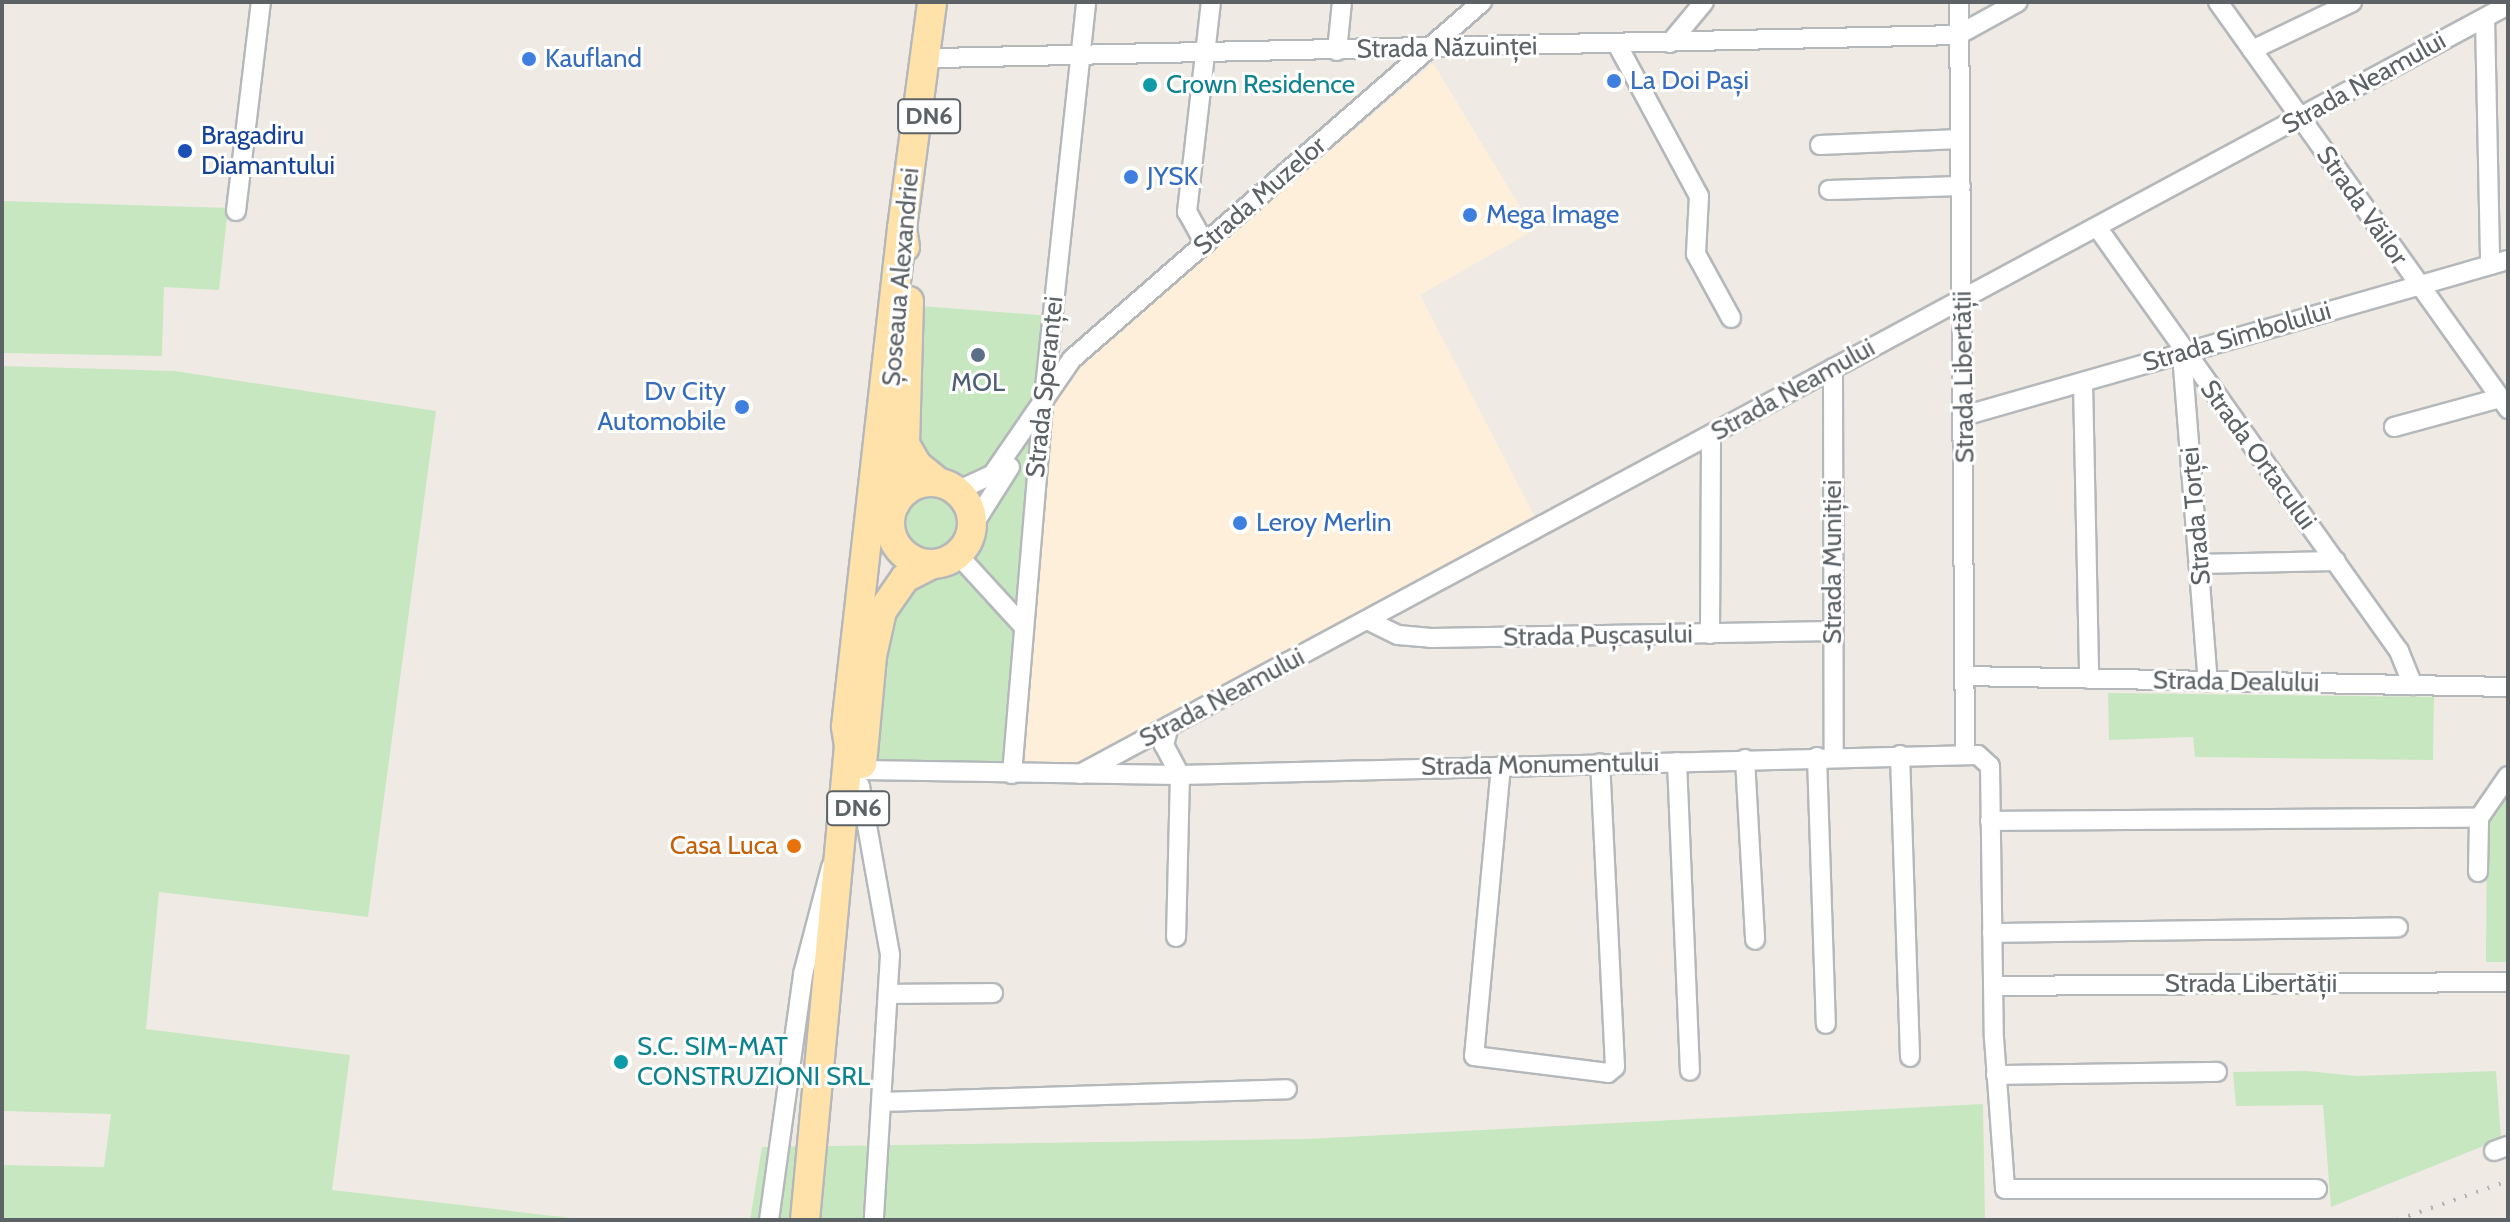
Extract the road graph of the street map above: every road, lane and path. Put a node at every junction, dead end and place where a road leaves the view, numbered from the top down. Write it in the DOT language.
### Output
graph roads {
  1 [pos="261,2"];
  2 [pos="932,2"];
  3 [pos="944,2"];
  4 [pos="1086,2"];
  5 [pos="1211,2"];
  6 [pos="1342,2"];
  7 [pos="1482,2"];
  8 [pos="1704,2"];
  9 [pos="1959,2"];
  10 [pos="2018,2"];
  11 [pos="2218,2"];
  12 [pos="2352,2"];
  13 [pos="2508,5"];
  14 [pos="2485,18"];
  15 [pos="1958,35"];
  16 [pos="1670,43"];
  17 [pos="1617,44"];
  18 [pos="1432,49"];
  19 [pos="2252,50"];
  20 [pos="1337,51"];
  21 [pos="1080,54"];
  22 [pos="1204,54"];
  23 [pos="937,58"];
  24 [pos="2301,118"];
  25 [pos="2508,135"];
  26 [pos="1960,139"];
  27 [pos="2488,143"];
  28 [pos="1820,145"];
  29 [pos="1961,186"];
  30 [pos="1829,190"];
  31 [pos="236,211"];
  32 [pos="2097,227"];
  33 [pos="902,228"];
  34 [pos="1205,244"];
  35 [pos="2499,263"];
  36 [pos="2419,287"];
  37 [pos="1963,298"];
  38 [pos="1731,318"];
  39 [pos="2182,351"];
  40 [pos="1833,368"];
  41 [pos="2083,382"];
  42 [pos="1043,396"];
  43 [pos="2504,403"];
  44 [pos="1967,415"];
  45 [pos="2394,427"];
  46 [pos="1711,435"];
  47 [pos="947,487"];
  48 [pos="895,504"];
  49 [pos="972,527"];
  50 [pos="891,534"];
  51 [pos="958,555"];
  52 [pos="2336,561"];
  53 [pos="2201,564"];
  54 [pos="930,565"];
  55 [pos="1367,620"];
  56 [pos="1023,626"];
  57 [pos="1833,631"];
  58 [pos="1710,634"];
  59 [pos="1965,676"];
  60 [pos="2089,679"];
  61 [pos="2208,682"];
  62 [pos="2413,685"];
  63 [pos="2508,687"];
  64 [pos="1169,726"];
  65 [pos="1965,753"];
  66 [pos="1900,755"];
  67 [pos="1826,757"];
  68 [pos="1745,759"];
  69 [pos="1677,762"];
  70 [pos="1600,763"];
  71 [pos="1501,766"];
  72 [pos="857,768"];
  73 [pos="1012,774"];
  74 [pos="1078,775"];
  75 [pos="1180,775"];
  76 [pos="2508,776"];
  77 [pos="2479,818"];
  78 [pos="1990,821"];
  79 [pos="837,854"];
  80 [pos="2478,872"];
  81 [pos="2398,927"];
  82 [pos="1992,933"];
  83 [pos="1176,937"];
  84 [pos="1755,940"];
  85 [pos="2508,982"];
  86 [pos="1993,986"];
  87 [pos="993,993"];
  88 [pos="888,994"];
  89 [pos="1826,1024"];
  90 [pos="1910,1057"];
  91 [pos="1690,1071"];
  92 [pos="2217,1072"];
  93 [pos="1996,1075"];
  94 [pos="1287,1089"];
  95 [pos="883,1102"];
  96 [pos="2317,1189"];
  97 [pos="769,1220"];
  98 [pos="805,1220"];
  99 [pos="822,1220"];
  100 [pos="874,1220"];
  1 -- 31 [label="street"];
  2 -- 33 [label="main road, Șoseaua Alexandriei / DN6"];
  3 -- 23 [label="main road, Șoseaua Alexandriei / DN6"];
  4 -- 21 [label="street, Strada Speranței"];
  5 -- 22 [label="street"];
  6 -- 20 [label="street"];
  7 -- 18 [label="street, Strada Muzelor"];
  8 -- 16 [label="street"];
  9 -- 15 [label="street, Strada Libertății"];
  10 -- 15 [label="street"];
  11 -- 19 [label="street, Strada Văilor"];
  12 -- 19 [label="street"];
  13 -- 14 [label="street, Strada Neamului"];
  14 -- 24 [label="street, Strada Neamului"];
  14 -- 27 [label="street"];
  15 -- 16 [label="street, Strada Năzuinței"];
  15 -- 26 [label="street, Strada Libertății"];
  16 -- 17 [label="street, Strada Năzuinței"];
  17 -- 18 [label="street, Strada Năzuinței"];
  17 -- 38 [label="street"];
  18 -- 20 [label="street, Strada Năzuinței"];
  18 -- 34 [label="street, Strada Muzelor"];
  19 -- 24 [label="street, Strada Văilor"];
  20 -- 22 [label="street, Strada Năzuinței"];
  21 -- 22 [label="street, Strada Năzuinței"];
  21 -- 23 [label="street, Strada Năzuinței"];
  21 -- 42 [label="street, Strada Speranței"];
  22 -- 34 [label="street"];
  23 -- 47 [label="main road, Șoseaua Alexandriei / DN6"];
  24 -- 32 [label="street, Strada Neamului"];
  24 -- 36 [label="street, Strada Văilor"];
  25 -- 27 [label="street"];
  26 -- 28 [label="street"];
  26 -- 29 [label="street, Strada Libertății"];
  27 -- 35 [label="street"];
  29 -- 30 [label="street"];
  29 -- 37 [label="street, Strada Libertății"];
  32 -- 37 [label="street, Strada Neamului"];
  32 -- 39 [label="street, Strada Ortacului"];
  33 -- 48 [label="main road, Șoseaua Alexandriei / DN6"];
  33 -- 72 [label="main road, DN6"];
  34 -- 42 [label="street, Strada Muzelor"];
  35 -- 36 [label="street, Strada Simbolului"];
  36 -- 39 [label="street, Strada Simbolului"];
  36 -- 43 [label="street, Strada Văilor"];
  37 -- 40 [label="street, Strada Neamului"];
  37 -- 44 [label="street, Strada Libertății"];
  39 -- 41 [label="street, Strada Simbolului"];
  39 -- 52 [label="street, Strada Ortacului"];
  39 -- 53 [label="street, Strada Torței"];
  40 -- 46 [label="street, Strada Neamului"];
  40 -- 57 [label="street, Strada Muniției"];
  41 -- 44 [label="street, Strada Simbolului"];
  41 -- 60 [label="street"];
  42 -- 47 [label="street"];
  42 -- 49 [label="street"];
  42 -- 56 [label="street, Strada Speranței"];
  43 -- 45 [label="street"];
  44 -- 59 [label="street, Strada Libertății"];
  46 -- 55 [label="street, Strada Neamului"];
  46 -- 58 [label="street"];
  47 -- 48 [label="main road"];
  47 -- 49 [label="main road, DN6"];
  48 -- 50 [label="main road, DN6"];
  49 -- 51 [label="main road"];
  50 -- 54 [label="main road"];
  50 -- 72 [label="main road, DN6"];
  51 -- 54 [label="main road, DN6"];
  51 -- 56 [label="street"];
  52 -- 53 [label="street"];
  52 -- 62 [label="street, Strada Ortacului"];
  53 -- 61 [label="street, Strada Torței"];
  54 -- 72 [label="main road, DN6"];
  55 -- 58 [label="street, Strada Pușcașului"];
  55 -- 64 [label="street, Strada Neamului"];
  56 -- 73 [label="street, Strada Speranței"];
  57 -- 58 [label="street, Strada Pușcașului"];
  57 -- 67 [label="street, Strada Muniției"];
  59 -- 60 [label="street, Strada Dealului"];
  59 -- 65 [label="street, Strada Libertății"];
  60 -- 61 [label="street, Strada Dealului"];
  61 -- 62 [label="street, Strada Dealului"];
  62 -- 63 [label="street, Strada Dealului"];
  64 -- 74 [label="street, Strada Neamului"];
  64 -- 75 [label="street"];
  65 -- 66 [label="street, Strada Monumentului"];
  65 -- 78 [label="street, Strada Monumentului"];
  66 -- 67 [label="street, Strada Monumentului"];
  66 -- 90 [label="street"];
  67 -- 68 [label="street, Strada Monumentului"];
  67 -- 89 [label="street, Strada Muniției"];
  68 -- 69 [label="street, Strada Monumentului"];
  68 -- 84 [label="street"];
  69 -- 70 [label="street, Strada Monumentului"];
  69 -- 91 [label="street"];
  70 -- 71 [label="street, Strada Monumentului"];
  70 -- 71 [label="street"];
  71 -- 75 [label="street, Strada Monumentului"];
  72 -- 73 [label="street, Strada Monumentului"];
  72 -- 79 [label="main road, DN6"];
  72 -- 88 [label="street"];
  72 -- 99 [label="main road, DN6"];
  73 -- 74 [label="street, Strada Monumentului"];
  74 -- 75 [label="street, Strada Monumentului"];
  75 -- 83 [label="street"];
  76 -- 77 [label="street"];
  77 -- 78 [label="street"];
  77 -- 80 [label="street"];
  78 -- 82 [label="street"];
  79 -- 97 [label="street"];
  79 -- 98 [label="main road, DN6"];
  81 -- 82 [label="street, Strada Libertății"];
  82 -- 86 [label="street"];
  85 -- 86 [label="street, Strada Libertății"];
  86 -- 93 [label="street"];
  87 -- 88 [label="street"];
  88 -- 95 [label="street"];
  92 -- 93 [label="street"];
  93 -- 96 [label="street"];
  94 -- 95 [label="street"];
  95 -- 100 [label="street"];
}
